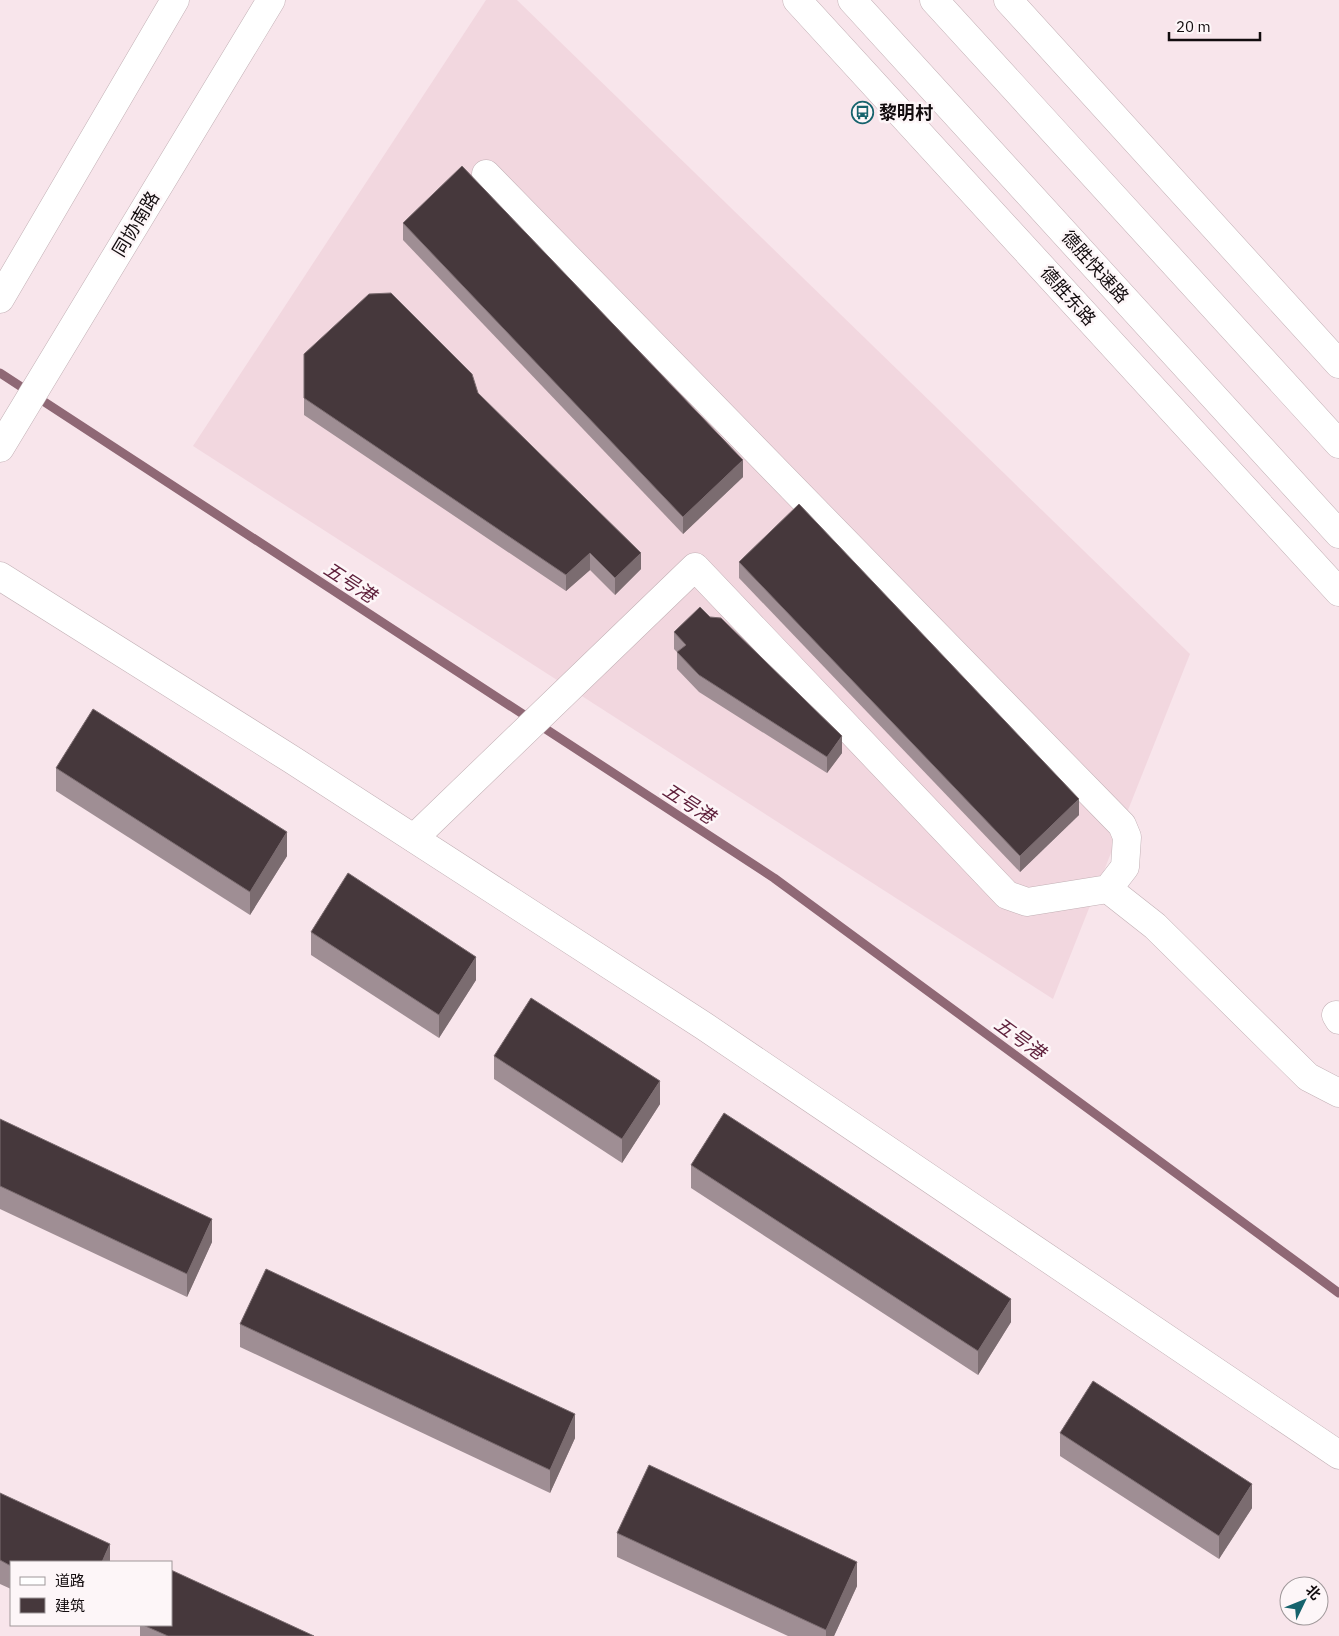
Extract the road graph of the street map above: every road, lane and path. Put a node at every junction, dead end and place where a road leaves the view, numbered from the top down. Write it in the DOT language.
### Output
graph roads {
  1 [pos="174,0"];
  2 [pos="271,0"];
  3 [pos="797,0"];
  4 [pos="852,0"];
  5 [pos="934,0"];
  6 [pos="1008,0"];
  7 [pos="486,174"];
  8 [pos="0,299"];
  9 [pos="1339,364"];
  10 [pos="1339,444"];
  11 [pos="0,448"];
  12 [pos="1339,534"];
  13 [pos="0,576"];
  14 [pos="1339,592"];
  15 [pos="414,838"];
  16 [pos="1108,889"];
  17 [pos="1339,1093"];
  18 [pos="1339,1456"];
  1 -- 8 [label="main road"];
  2 -- 11 [label="main road, 同协南路"];
  3 -- 14 [label="main road, 德胜东路"];
  4 -- 12 [label="main road, 德胜快速路"];
  5 -- 10 [label="main road"];
  6 -- 9 [label="main road"];
  7 -- 16 [label="main road"];
  13 -- 15 [label="main road"];
  15 -- 16 [label="main road"];
  15 -- 18 [label="main road"];
  16 -- 17 [label="main road"];
}
